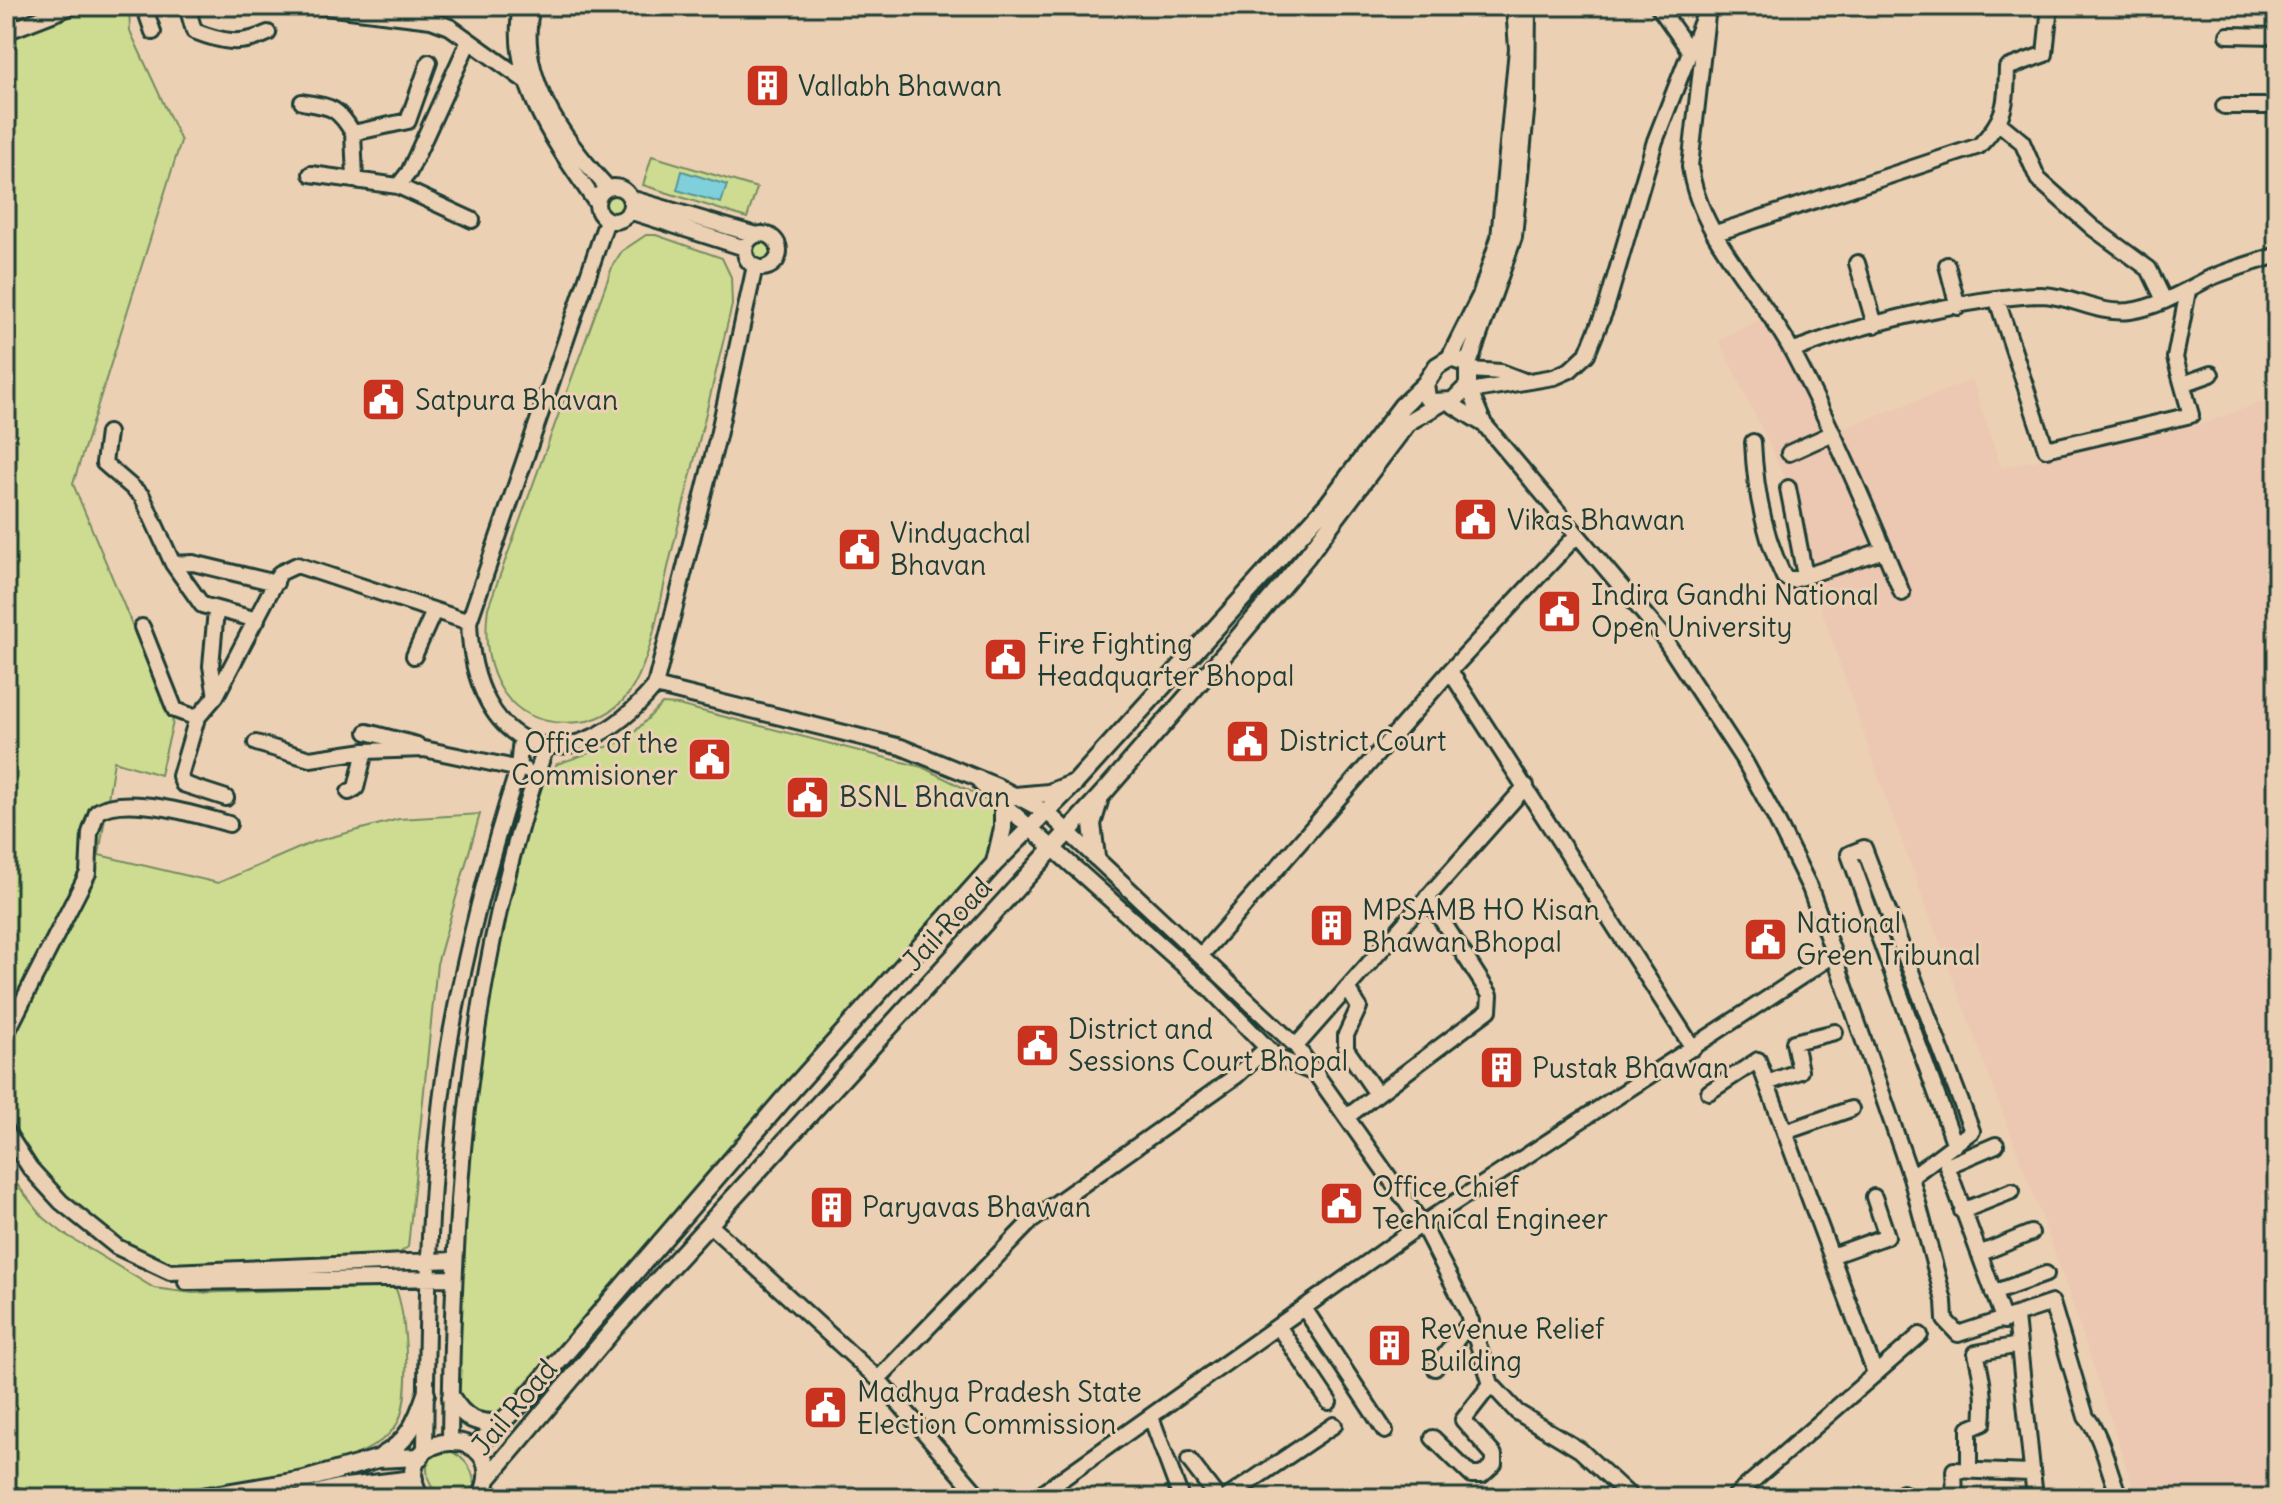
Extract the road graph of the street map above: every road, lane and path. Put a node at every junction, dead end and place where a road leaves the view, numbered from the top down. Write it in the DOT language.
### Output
graph roads {
  1 [pos="7,6"];
  2 [pos="73,6"];
  3 [pos="144,6"];
  4 [pos="187,6"];
  5 [pos="521,6"];
  6 [pos="532,6"];
  7 [pos="1515,6"];
  8 [pos="1527,6"];
  9 [pos="1658,6"];
  10 [pos="1709,6"];
  11 [pos="2050,6"];
  12 [pos="319,7"];
  13 [pos="8,32"];
  14 [pos="153,32"];
  15 [pos="268,33"];
  16 [pos="2228,35"];
  17 [pos="2277,36"];
  18 [pos="468,43"];
  19 [pos="1689,50"];
  20 [pos="429,62"];
  21 [pos="527,82"];
  22 [pos="302,102"];
  23 [pos="2224,106"];
  24 [pos="2277,106"];
  25 [pos="1999,123"];
  26 [pos="353,133"];
  27 [pos="311,174"];
  28 [pos="355,178"];
  29 [pos="398,186"];
  30 [pos="608,188"];
  31 [pos="597,204"];
  32 [pos="630,205"];
  33 [pos="472,220"];
  34 [pos="607,220"];
  35 [pos="1716,233"];
  36 [pos="756,235"];
  37 [pos="745,248"];
  38 [pos="2277,255"];
  39 [pos="1857,263"];
  40 [pos="1947,265"];
  41 [pos="755,266"];
  42 [pos="2199,284"];
  43 [pos="1997,300"];
  44 [pos="2164,300"];
  45 [pos="1958,307"];
  46 [pos="1875,325"];
  47 [pos="1792,351"];
  48 [pos="1450,358"];
  49 [pos="2211,374"];
  50 [pos="1522,380"];
  51 [pos="1468,381"];
  52 [pos="1425,384"];
  53 [pos="2183,384"];
  54 [pos="1444,403"];
  55 [pos="1484,424"];
  56 [pos="108,433"];
  57 [pos="1831,434"];
  58 [pos="1753,442"];
  59 [pos="1789,453"];
  60 [pos="1788,488"];
  61 [pos="1576,536"];
  62 [pos="1884,550"];
  63 [pos="173,564"];
  64 [pos="1805,576"];
  65 [pos="276,583"];
  66 [pos="1902,593"];
  67 [pos="216,610"];
  68 [pos="434,611"];
  69 [pos="257,620"];
  70 [pos="469,622"];
  71 [pos="142,627"];
  72 [pos="414,656"];
  73 [pos="1450,671"];
  74 [pos="655,686"];
  75 [pos="216,696"];
  76 [pos="197,718"];
  77 [pos="367,732"];
  78 [pos="521,738"];
  79 [pos="256,743"];
  80 [pos="546,747"];
  81 [pos="424,749"];
  82 [pos="365,751"];
  83 [pos="518,769"];
  84 [pos="538,771"];
  85 [pos="1076,782"];
  86 [pos="1526,786"];
  87 [pos="349,792"];
  88 [pos="1101,796"];
  89 [pos="226,798"];
  90 [pos="1009,799"];
  91 [pos="1048,813"];
  92 [pos="229,824"];
  93 [pos="1031,830"];
  94 [pos="1068,832"];
  95 [pos="1052,849"];
  96 [pos="1096,857"];
  97 [pos="995,863"];
  98 [pos="1427,897"];
  99 [pos="1202,954"];
  100 [pos="1834,955"];
  101 [pos="1347,988"];
  102 [pos="1835,1032"];
  103 [pos="6,1034"];
  104 [pos="1296,1046"];
  105 [pos="1267,1048"];
  106 [pos="1693,1048"];
  107 [pos="1317,1074"];
  108 [pos="1767,1083"];
  109 [pos="1709,1092"];
  110 [pos="1377,1094"];
  111 [pos="1851,1109"];
  112 [pos="1348,1116"];
  113 [pos="6,1131"];
  114 [pos="1785,1132"];
  115 [pos="1955,1145"];
  116 [pos="1996,1145"];
  117 [pos="6,1150"];
  118 [pos="1911,1177"];
  119 [pos="2012,1191"];
  120 [pos="1874,1197"];
  121 [pos="1962,1211"];
  122 [pos="1422,1224"];
  123 [pos="711,1226"];
  124 [pos="2031,1233"];
  125 [pos="1979,1254"];
  126 [pos="1831,1256"];
  127 [pos="431,1259"];
  128 [pos="454,1260"];
  129 [pos="2046,1274"];
  130 [pos="430,1277"];
  131 [pos="453,1278"];
  132 [pos="1993,1293"];
  133 [pos="1304,1308"];
  134 [pos="2010,1319"];
  135 [pos="1471,1321"];
  136 [pos="1278,1326"];
  137 [pos="1920,1335"];
  138 [pos="2019,1345"];
  139 [pos="1435,1368"];
  140 [pos="1875,1373"];
  141 [pos="878,1379"];
  142 [pos="1491,1384"];
  143 [pos="426,1394"];
  144 [pos="451,1397"];
  145 [pos="1329,1402"];
  146 [pos="1151,1417"];
  147 [pos="503,1423"];
  148 [pos="1334,1425"];
  149 [pos="1385,1431"];
  150 [pos="1433,1438"];
  151 [pos="450,1440"];
  152 [pos="474,1448"];
  153 [pos="422,1454"];
  154 [pos="377,1459"];
  155 [pos="1189,1460"];
  156 [pos="1969,1469"];
  157 [pos="2030,1473"];
  158 [pos="487,1479"];
  159 [pos="417,1493"];
  160 [pos="6,1494"];
  161 [pos="19,1498"];
  162 [pos="196,1498"];
  163 [pos="301,1498"];
  164 [pos="481,1498"];
  165 [pos="981,1498"];
  166 [pos="1035,1498"];
  167 [pos="1181,1498"];
  168 [pos="1218,1498"];
  169 [pos="1226,1498"];
  170 [pos="1632,1498"];
  171 [pos="1733,1498"];
  172 [pos="1955,1498"];
  173 [pos="2035,1498"];
  174 [pos="2120,1498"];
  1 -- 13 [label="street"];
  2 -- 13 [label="street"];
  3 -- 14 [label="street"];
  4 -- 15 [label="street"];
  5 -- 21 [label="street"];
  6 -- 30 [label="street"];
  7 -- 48 [label="main road, Jail Road"];
  8 -- 51 [label="main road"];
  9 -- 19 [label="street"];
  10 -- 19 [label="street"];
  10 -- 35 [label="street"];
  11 -- 25 [label="street"];
  12 -- 18 [label="street"];
  16 -- 17 [label="street"];
  18 -- 21 [label="street"];
  18 -- 29 [label="street"];
  19 -- 50 [label="street"];
  20 -- 26 [label="street"];
  21 -- 31 [label="street"];
  22 -- 26 [label="street"];
  23 -- 24 [label="street"];
  25 -- 35 [label="street"];
  25 -- 44 [label="street"];
  26 -- 28 [label="street"];
  27 -- 28 [label="street"];
  28 -- 29 [label="street"];
  29 -- 33 [label="street"];
  30 -- 31 [label="street"];
  30 -- 32 [label="street"];
  31 -- 34 [label="street"];
  32 -- 34 [label="street"];
  32 -- 36 [label="street"];
  32 -- 37 [label="street"];
  34 -- 70 [label="street"];
  35 -- 47 [label="street"];
  36 -- 37 [label="street"];
  36 -- 41 [label="street"];
  37 -- 41 [label="street"];
  38 -- 42 [label="street"];
  39 -- 46 [label="street"];
  40 -- 45 [label="street"];
  41 -- 74 [label="street"];
  42 -- 44 [label="street"];
  42 -- 53 [label="street"];
  43 -- 44 [label="street"];
  43 -- 45 [label="street"];
  43 -- 53 [label="street"];
  45 -- 46 [label="street"];
  46 -- 47 [label="street"];
  47 -- 57 [label="street"];
  48 -- 51 [label="main road"];
  48 -- 52 [label="main road, Jail Road"];
  49 -- 53 [label="street"];
  50 -- 51 [label="street"];
  50 -- 51 [label="street"];
  51 -- 54 [label="main road, Jail Road"];
  51 -- 55 [label="street"];
  52 -- 54 [label="main road"];
  52 -- 85 [label="main road, Jail Road"];
  54 -- 55 [label="street"];
  54 -- 88 [label="main road, Jail Road"];
  55 -- 61 [label="street"];
  56 -- 63 [label="street"];
  57 -- 59 [label="street"];
  57 -- 62 [label="street"];
  58 -- 64 [label="street"];
  60 -- 64 [label="street"];
  61 -- 73 [label="street"];
  61 -- 100 [label="street"];
  62 -- 64 [label="street"];
  62 -- 66 [label="street"];
  63 -- 65 [label="street"];
  63 -- 67 [label="street"];
  65 -- 68 [label="street"];
  65 -- 69 [label="street"];
  67 -- 69 [label="street"];
  67 -- 75 [label="street"];
  68 -- 70 [label="street"];
  68 -- 72 [label="street"];
  69 -- 75 [label="street"];
  70 -- 78 [label="street"];
  71 -- 76 [label="street"];
  73 -- 86 [label="street"];
  73 -- 99 [label="street"];
  74 -- 80 [label="street"];
  74 -- 90 [label="street"];
  75 -- 76 [label="street"];
  76 -- 89 [label="street"];
  77 -- 81 [label="street"];
  78 -- 80 [label="street"];
  78 -- 83 [label="street"];
  79 -- 82 [label="street"];
  80 -- 84 [label="street"];
  81 -- 82 [label="street"];
  81 -- 83 [label="street"];
  82 -- 87 [label="street"];
  83 -- 84 [label="street"];
  83 -- 127 [label="street"];
  84 -- 128 [label="street"];
  85 -- 90 [label="main road"];
  85 -- 91 [label="main road, Jail Road"];
  86 -- 98 [label="street"];
  86 -- 106 [label="street"];
  88 -- 94 [label="main road, Jail Road"];
  88 -- 96 [label="main road"];
  90 -- 91 [label="street"];
  90 -- 93 [label="street"];
  90 -- 97 [label="main road"];
  91 -- 93 [label="main road, Jail Road"];
  91 -- 94 [label="street"];
  92 -- 103 [label="street"];
  93 -- 95 [label="street"];
  93 -- 97 [label="main road, Jail Road"];
  94 -- 95 [label="main road, Jail Road"];
  94 -- 96 [label="street"];
  95 -- 105 [label="street"];
  95 -- 123 [label="main road, Jail Road"];
  96 -- 99 [label="street"];
  97 -- 147 [label="main road, Jail Road"];
  98 -- 101 [label="street"];
  98 -- 110 [label="street"];
  99 -- 104 [label="street"];
  100 -- 106 [label="street"];
  100 -- 118 [label="street"];
  101 -- 104 [label="street"];
  101 -- 110 [label="street"];
  102 -- 108 [label="street"];
  104 -- 107 [label="street"];
  105 -- 107 [label="street"];
  105 -- 141 [label="street"];
  106 -- 122 [label="street"];
  107 -- 112 [label="street"];
  108 -- 109 [label="street"];
  108 -- 114 [label="street"];
  110 -- 112 [label="street"];
  111 -- 114 [label="street"];
  112 -- 122 [label="street"];
  113 -- 127 [label="street"];
  114 -- 126 [label="street"];
  115 -- 115 [label="street"];
  115 -- 118 [label="street"];
  116 -- 121 [label="street"];
  117 -- 130 [label="street"];
  118 -- 134 [label="street"];
  119 -- 121 [label="street"];
  120 -- 126 [label="street"];
  121 -- 125 [label="street"];
  122 -- 133 [label="street"];
  122 -- 135 [label="street"];
  123 -- 141 [label="street"];
  123 -- 158 [label="main road, Jail Road"];
  124 -- 125 [label="street"];
  125 -- 132 [label="street"];
  126 -- 140 [label="street"];
  127 -- 128 [label="street"];
  127 -- 130 [label="street"];
  128 -- 131 [label="street"];
  129 -- 132 [label="street"];
  130 -- 131 [label="street"];
  130 -- 143 [label="street"];
  131 -- 144 [label="street"];
  132 -- 134 [label="street"];
  133 -- 136 [label="street"];
  133 -- 149 [label="street"];
  134 -- 138 [label="street"];
  134 -- 174 [label="street"];
  135 -- 139 [label="street"];
  135 -- 142 [label="street"];
  136 -- 145 [label="street"];
  136 -- 146 [label="street"];
  137 -- 140 [label="street"];
  138 -- 156 [label="street"];
  138 -- 157 [label="street"];
  140 -- 171 [label="street"];
  141 -- 165 [label="street"];
  142 -- 150 [label="street"];
  142 -- 170 [label="street"];
  143 -- 153 [label="street"];
  143 -- 154 [label="main road"];
  144 -- 147 [label="main road"];
  144 -- 151 [label="street"];
  146 -- 166 [label="street"];
  146 -- 167 [label="street"];
  147 -- 152 [label="main road, Jail Road"];
  148 -- 169 [label="street"];
  151 -- 152 [label="main road"];
  151 -- 153 [label="main road"];
  152 -- 158 [label="main road"];
  153 -- 154 [label="main road"];
  153 -- 159 [label="main road"];
  154 -- 162 [label="main road"];
  155 -- 168 [label="street"];
  156 -- 157 [label="street"];
  156 -- 172 [label="street"];
  157 -- 173 [label="street"];
  158 -- 164 [label="main road"];
  159 -- 163 [label="main road"];
  160 -- 161 [label="main road"];
}
